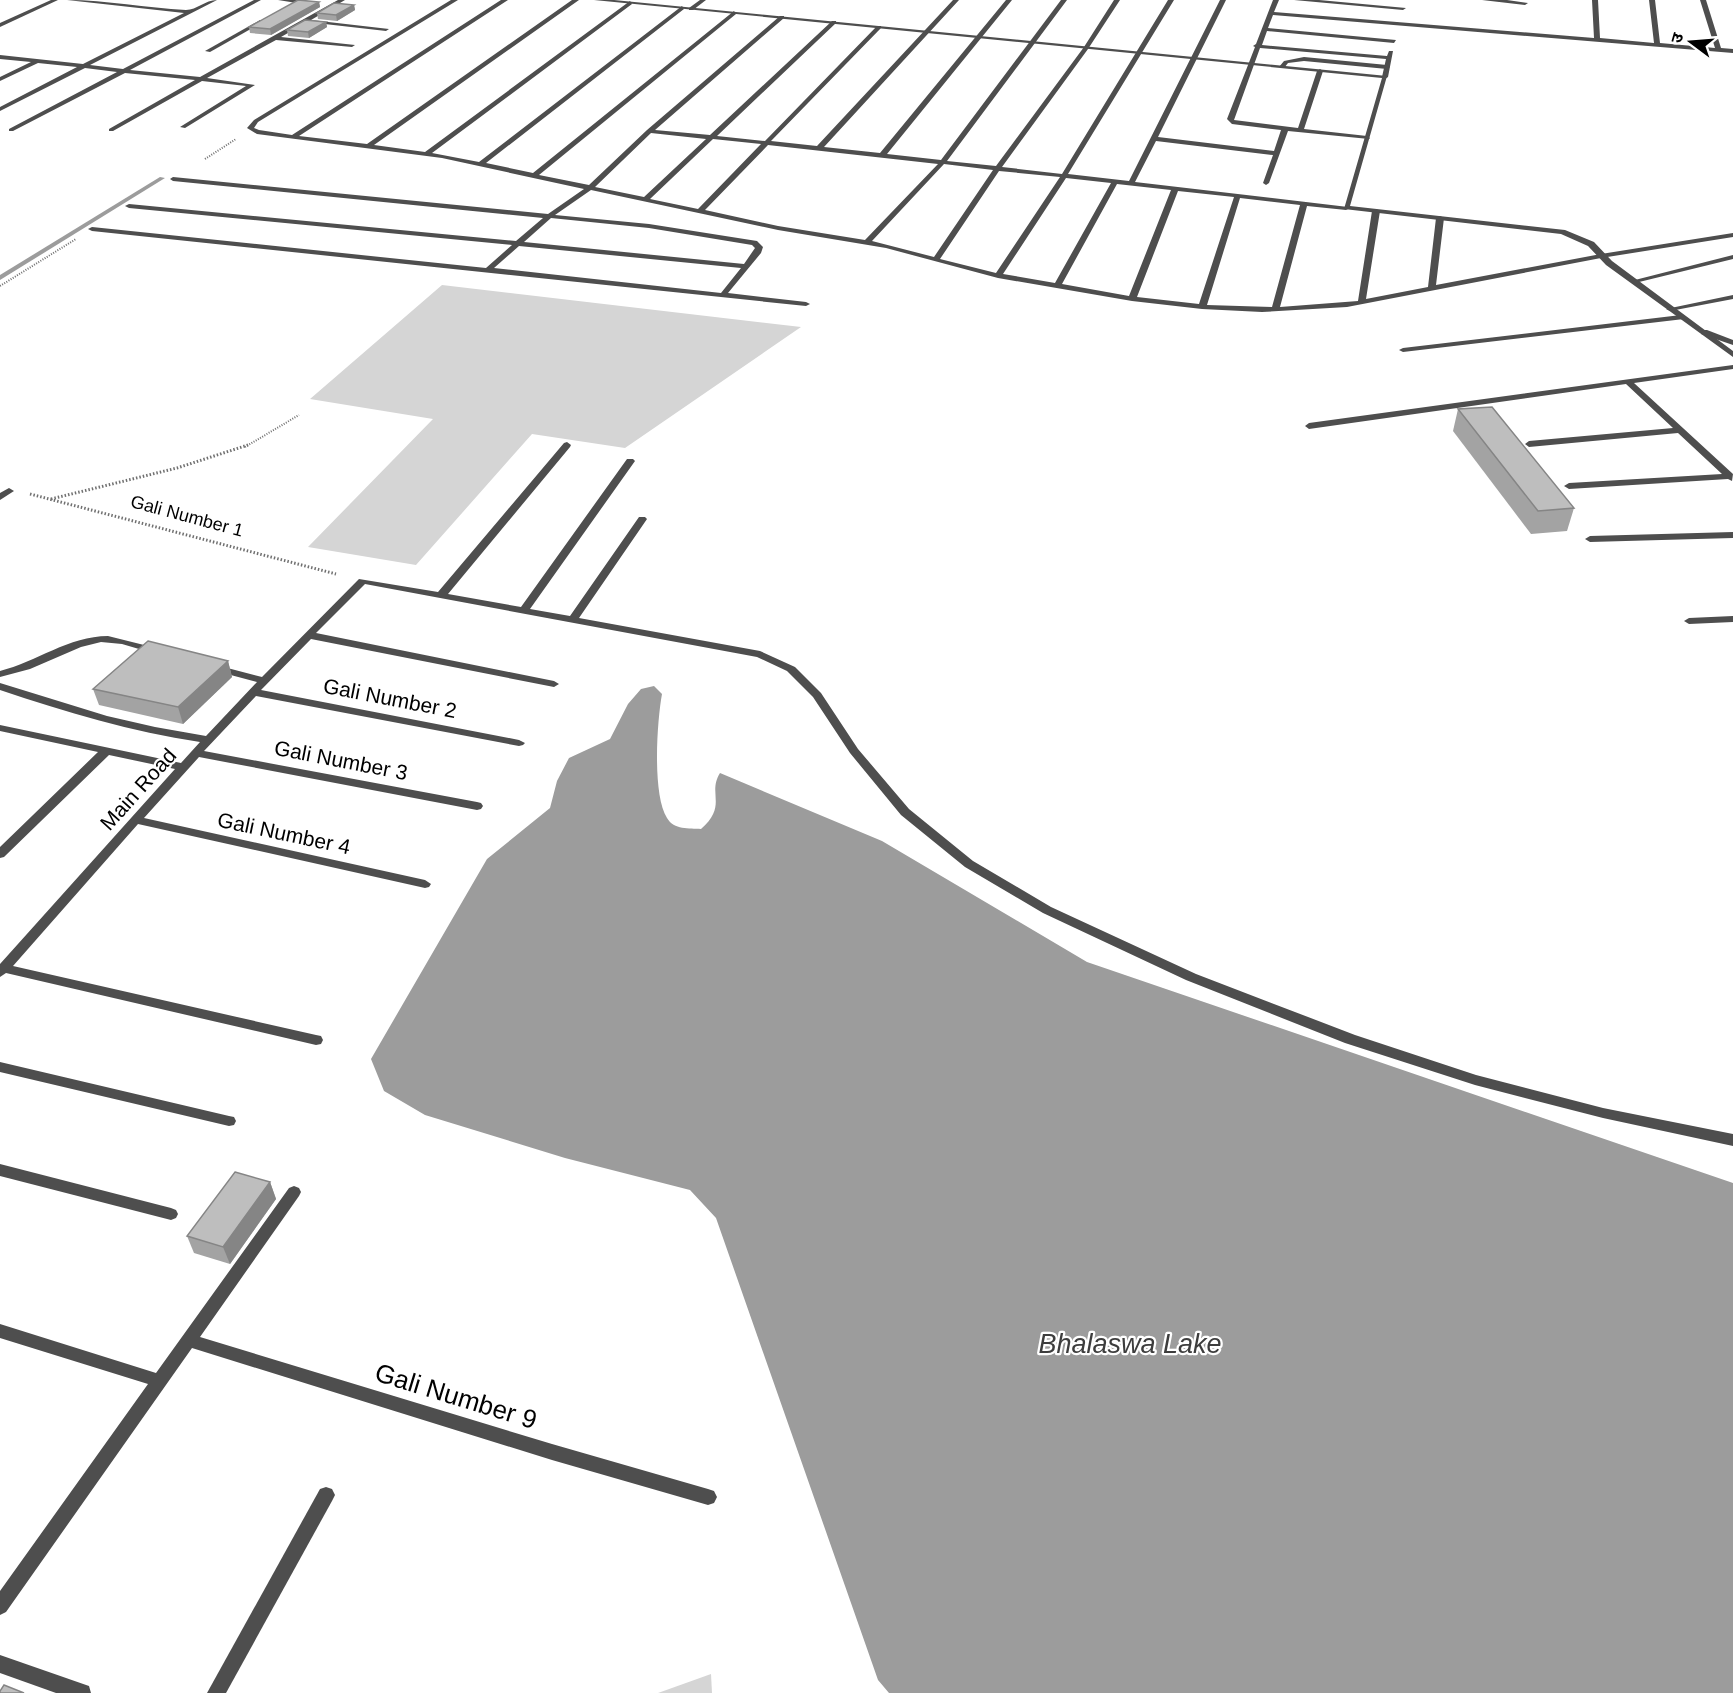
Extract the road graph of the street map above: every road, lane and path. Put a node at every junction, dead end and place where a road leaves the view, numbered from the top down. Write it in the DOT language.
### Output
graph roads {
  1 [pos="55,0"];
  2 [pos="70,0"];
  3 [pos="214,0"];
  4 [pos="258,0"];
  5 [pos="280,0"];
  6 [pos="342,0"];
  7 [pos="455,0"];
  8 [pos="505,0"];
  9 [pos="576,0"];
  10 [pos="597,0"];
  11 [pos="703,0"];
  12 [pos="956,0"];
  13 [pos="1009,0"];
  14 [pos="1064,0"];
  15 [pos="1117,0"];
  16 [pos="1170,0"];
  17 [pos="1223,0"];
  18 [pos="1275,0"];
  19 [pos="1297,0"];
  20 [pos="1406,0"];
  21 [pos="1485,0"];
  22 [pos="1595,0"];
  23 [pos="1652,0"];
  24 [pos="1704,0"];
  25 [pos="297,2"];
  26 [pos="630,3"];
  27 [pos="1525,3"];
  28 [pos="333,5"];
  29 [pos="287,7"];
  30 [pos="682,8"];
  31 [pos="1404,8"];
  32 [pos="692,9"];
  33 [pos="191,12"];
  34 [pos="734,13"];
  35 [pos="1270,13"];
  36 [pos="782,17"];
  37 [pos="267,18"];
  38 [pos="305,21"];
  39 [pos="834,22"];
  40 [pos="1399,24"];
  41 [pos="0,26"];
  42 [pos="879,27"];
  43 [pos="386,29"];
  44 [pos="1264,29"];
  45 [pos="928,32"];
  46 [pos="979,37"];
  47 [pos="275,38"];
  48 [pos="1394,41"];
  49 [pos="1597,41"];
  50 [pos="1034,43"];
  51 [pos="352,45"];
  52 [pos="1657,45"];
  53 [pos="1256,46"];
  54 [pos="1086,48"];
  55 [pos="1719,50"];
  56 [pos="208,51"];
  57 [pos="1733,51"];
  58 [pos="1138,53"];
  59 [pos="0,57"];
  60 [pos="1195,58"];
  61 [pos="1390,58"];
  62 [pos="37,61"];
  63 [pos="1250,63"];
  64 [pos="84,66"];
  65 [pos="1282,67"];
  66 [pos="1387,67"];
  67 [pos="122,70"];
  68 [pos="1320,70"];
  69 [pos="1385,77"];
  70 [pos="0,78"];
  71 [pos="203,78"];
  72 [pos="0,109"];
  73 [pos="183,128"];
  74 [pos="1286,129"];
  75 [pos="11,130"];
  76 [pos="111,130"];
  77 [pos="649,131"];
  78 [pos="1300,131"];
  79 [pos="294,136"];
  80 [pos="710,137"];
  81 [pos="1367,138"];
  82 [pos="1154,139"];
  83 [pos="769,142"];
  84 [pos="369,146"];
  85 [pos="819,148"];
  86 [pos="1277,153"];
  87 [pos="426,154"];
  88 [pos="882,155"];
  89 [pos="942,163"];
  90 [pos="481,164"];
  91 [pos="997,169"];
  92 [pos="535,175"];
  93 [pos="1064,176"];
  94 [pos="173,179"];
  95 [pos="1115,182"];
  96 [pos="1266,183"];
  97 [pos="1131,184"];
  98 [pos="587,189"];
  99 [pos="1175,189"];
  100 [pos="1237,198"];
  101 [pos="646,199"];
  102 [pos="1305,204"];
  103 [pos="129,206"];
  104 [pos="1346,208"];
  105 [pos="700,211"];
  106 [pos="1376,211"];
  107 [pos="548,217"];
  108 [pos="1440,218"];
  109 [pos="92,229"];
  110 [pos="1733,235"];
  111 [pos="518,242"];
  112 [pos="867,242"];
  113 [pos="1601,256"];
  114 [pos="1733,257"];
  115 [pos="936,260"];
  116 [pos="746,266"];
  117 [pos="488,270"];
  118 [pos="998,276"];
  119 [pos="1635,280"];
  120 [pos="1057,286"];
  121 [pos="1432,290"];
  122 [pos="723,295"];
  123 [pos="1733,297"];
  124 [pos="1132,298"];
  125 [pos="1362,302"];
  126 [pos="806,304"];
  127 [pos="1202,307"];
  128 [pos="1670,309"];
  129 [pos="1275,310"];
  130 [pos="1681,317"];
  131 [pos="1704,332"];
  132 [pos="1733,343"];
  133 [pos="1403,350"];
  134 [pos="1733,355"];
  135 [pos="1733,367"];
  136 [pos="1629,383"];
  137 [pos="299,415"];
  138 [pos="1309,426"];
  139 [pos="1681,430"];
  140 [pos="1529,444"];
  141 [pos="567,446"];
  142 [pos="630,461"];
  143 [pos="1732,477"];
  144 [pos="1569,486"];
  145 [pos="4,494"];
  146 [pos="51,499"];
  147 [pos="642,519"];
  148 [pos="1733,535"];
  149 [pos="1590,539"];
  150 [pos="363,581"];
  151 [pos="442,594"];
  152 [pos="525,609"];
  153 [pos="573,619"];
  154 [pos="1733,619"];
  155 [pos="1689,621"];
  156 [pos="308,635"];
  157 [pos="162,652"];
  158 [pos="208,665"];
  159 [pos="0,674"];
  160 [pos="264,681"];
  161 [pos="554,684"];
  162 [pos="0,686"];
  163 [pos="254,692"];
  164 [pos="2,732"];
  165 [pos="209,740"];
  166 [pos="519,743"];
  167 [pos="106,751"];
  168 [pos="197,753"];
  169 [pos="183,767"];
  170 [pos="477,806"];
  171 [pos="135,820"];
  172 [pos="0,854"];
  173 [pos="425,884"];
  174 [pos="2,970"];
  175 [pos="316,1040"];
  176 [pos="0,1067"];
  177 [pos="229,1121"];
  178 [pos="1733,1140"];
  179 [pos="0,1170"];
  180 [pos="294,1192"];
  181 [pos="171,1214"];
  182 [pos="0,1331"];
  183 [pos="189,1340"];
  184 [pos="160,1381"];
  185 [pos="326,1495"];
  186 [pos="708,1497"];
  187 [pos="0,1606"];
  188 [pos="0,1664"];
  189 [pos="82,1693"];
  190 [pos="216,1693"];
  1 -- 41 [label="street"];
  2 -- 33 [label="street"];
  3 -- 33 [label="street"];
  4 -- 67 [label="street"];
  5 -- 25 [label="street"];
  6 -- 28 [label="street"];
  7 -- 79 [label="street"];
  8 -- 79 [label="street"];
  9 -- 84 [label="street"];
  10 -- 26 [label="street"];
  11 -- 32 [label="street"];
  12 -- 45 [label="street"];
  13 -- 46 [label="street"];
  14 -- 50 [label="street"];
  15 -- 54 [label="street"];
  16 -- 58 [label="street"];
  17 -- 60 [label="street"];
  18 -- 35 [label="street"];
  19 -- 31 [label="street"];
  20 -- 31 [label="street"];
  21 -- 27 [label="street"];
  22 -- 49 [label="street"];
  23 -- 52 [label="street"];
  24 -- 55 [label="street"];
  25 -- 28 [label="street"];
  25 -- 29 [label="street"];
  26 -- 30 [label="street"];
  26 -- 87 [label="street"];
  28 -- 38 [label="street"];
  30 -- 32 [label="street"];
  30 -- 90 [label="street"];
  31 -- 40 [label="street"];
  32 -- 34 [label="street"];
  33 -- 64 [label="street"];
  34 -- 36 [label="street"];
  34 -- 92 [label="street"];
  35 -- 40 [label="street"];
  35 -- 44 [label="street"];
  36 -- 39 [label="street"];
  36 -- 77 [label="street"];
  37 -- 56 [label="street"];
  38 -- 43 [label="street"];
  38 -- 47 [label="street"];
  39 -- 42 [label="street"];
  39 -- 80 [label="street"];
  40 -- 48 [label="street"];
  40 -- 49 [label="street"];
  42 -- 45 [label="street"];
  42 -- 83 [label="street"];
  44 -- 48 [label="street"];
  44 -- 53 [label="street"];
  45 -- 46 [label="street"];
  45 -- 85 [label="street"];
  46 -- 50 [label="street"];
  46 -- 88 [label="street"];
  47 -- 51 [label="street"];
  47 -- 71 [label="street"];
  48 -- 61 [label="street"];
  49 -- 52 [label="street"];
  50 -- 54 [label="street"];
  50 -- 89 [label="street"];
  52 -- 55 [label="street"];
  53 -- 61 [label="street"];
  53 -- 63 [label="street"];
  54 -- 58 [label="street"];
  54 -- 91 [label="street"];
  55 -- 57 [label="street"];
  58 -- 60 [label="street"];
  58 -- 93 [label="street"];
  59 -- 62 [label="street"];
  60 -- 63 [label="street"];
  60 -- 82 [label="street"];
  61 -- 66 [label="street"];
  62 -- 64 [label="street"];
  62 -- 70 [label="street"];
  63 -- 65 [label="street"];
  63 -- 74 [label="street"];
  64 -- 67 [label="street"];
  64 -- 72 [label="street"];
  65 -- 66 [label="street"];
  65 -- 68 [label="street"];
  66 -- 69 [label="street"];
  67 -- 71 [label="street"];
  67 -- 75 [label="street"];
  68 -- 69 [label="street"];
  68 -- 78 [label="street"];
  69 -- 81 [label="street"];
  71 -- 73 [label="street"];
  71 -- 76 [label="street"];
  74 -- 78 [label="street"];
  74 -- 86 [label="street"];
  77 -- 80 [label="street"];
  77 -- 98 [label="street"];
  78 -- 81 [label="street"];
  79 -- 84 [label="street"];
  80 -- 83 [label="street"];
  80 -- 101 [label="street"];
  81 -- 104 [label="street"];
  82 -- 86 [label="street"];
  82 -- 97 [label="street"];
  83 -- 85 [label="street"];
  83 -- 105 [label="street"];
  84 -- 87 [label="street"];
  85 -- 88 [label="street"];
  86 -- 96 [label="street"];
  87 -- 90 [label="street"];
  88 -- 89 [label="street"];
  89 -- 91 [label="street"];
  89 -- 112 [label="street"];
  90 -- 92 [label="street"];
  91 -- 93 [label="street"];
  91 -- 115 [label="street"];
  92 -- 98 [label="street"];
  93 -- 95 [label="street"];
  93 -- 118 [label="street"];
  94 -- 107 [label="street"];
  95 -- 97 [label="street"];
  95 -- 120 [label="street"];
  97 -- 99 [label="street"];
  98 -- 101 [label="street"];
  98 -- 107 [label="street"];
  99 -- 100 [label="street"];
  99 -- 124 [label="street"];
  100 -- 102 [label="street"];
  100 -- 127 [label="street"];
  101 -- 105 [label="street"];
  102 -- 104 [label="street"];
  102 -- 129 [label="street"];
  103 -- 111 [label="street"];
  104 -- 106 [label="street"];
  105 -- 112 [label="street"];
  106 -- 108 [label="street"];
  106 -- 125 [label="street"];
  107 -- 111 [label="street"];
  107 -- 116 [label="street"];
  108 -- 113 [label="street"];
  108 -- 121 [label="street"];
  109 -- 117 [label="street"];
  110 -- 113 [label="street"];
  111 -- 116 [label="street"];
  111 -- 117 [label="street"];
  112 -- 115 [label="street"];
  113 -- 119 [label="street"];
  113 -- 121 [label="street"];
  114 -- 119 [label="street"];
  115 -- 118 [label="street"];
  116 -- 122 [label="street"];
  117 -- 122 [label="street"];
  118 -- 120 [label="street"];
  119 -- 128 [label="street"];
  120 -- 124 [label="street"];
  121 -- 125 [label="street"];
  122 -- 126 [label="street"];
  123 -- 128 [label="street"];
  124 -- 127 [label="street"];
  125 -- 129 [label="street"];
  127 -- 129 [label="street"];
  128 -- 130 [label="street"];
  130 -- 131 [label="street"];
  130 -- 133 [label="street"];
  131 -- 132 [label="street"];
  131 -- 134 [label="street"];
  135 -- 136 [label="street"];
  136 -- 138 [label="street"];
  136 -- 139 [label="street"];
  137 -- 146 [label="path"];
  139 -- 140 [label="street"];
  139 -- 143 [label="street"];
  141 -- 151 [label="street"];
  142 -- 152 [label="street"];
  143 -- 144 [label="street"];
  145 -- 146 [label="path, Gali Number 1"];
  146 -- 150 [label="path, Gali Number 1"];
  147 -- 153 [label="street"];
  148 -- 149 [label="street"];
  150 -- 151 [label="street"];
  150 -- 156 [label="street, Main Road"];
  151 -- 152 [label="street"];
  152 -- 153 [label="street"];
  153 -- 178 [label="street"];
  154 -- 155 [label="street"];
  156 -- 160 [label="street, Main Road"];
  156 -- 161 [label="street"];
  157 -- 159 [label="street"];
  158 -- 160 [label="street"];
  160 -- 163 [label="street, Main Road"];
  162 -- 165 [label="street"];
  163 -- 165 [label="street, Main Road"];
  163 -- 166 [label="street, Gali Number 2"];
  164 -- 167 [label="street"];
  165 -- 168 [label="street, Main Road"];
  167 -- 169 [label="street"];
  167 -- 172 [label="street"];
  168 -- 169 [label="street, Main Road"];
  168 -- 170 [label="street, Gali Number 3"];
  169 -- 171 [label="street, Main Road"];
  171 -- 173 [label="street, Gali Number 4"];
  171 -- 174 [label="street, Main Road"];
  174 -- 175 [label="street"];
  176 -- 177 [label="street"];
  179 -- 181 [label="street"];
  180 -- 183 [label="street"];
  182 -- 184 [label="street"];
  183 -- 184 [label="street"];
  183 -- 186 [label="street, Gali Number 9"];
  184 -- 187 [label="street"];
  185 -- 190 [label="street"];
  188 -- 189 [label="street"];
}
